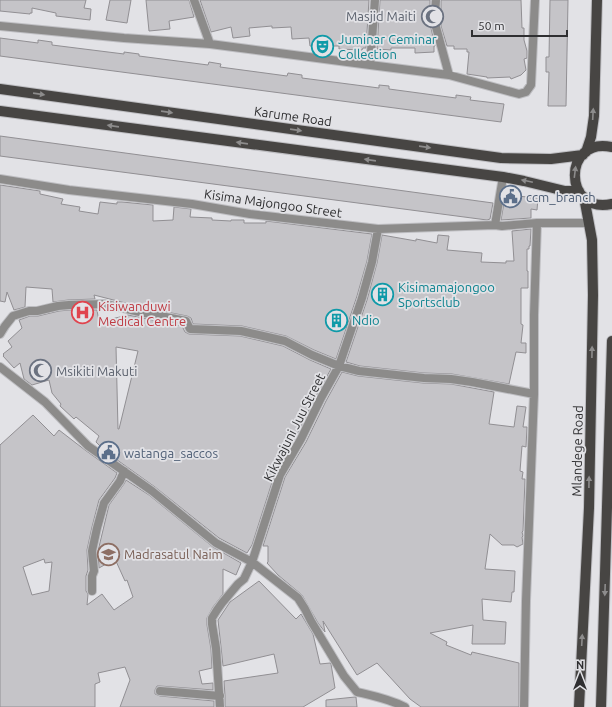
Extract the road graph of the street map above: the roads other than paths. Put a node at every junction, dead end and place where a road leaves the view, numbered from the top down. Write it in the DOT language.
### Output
graph roads {
  1 [pos="194,0"];
  2 [pos="375,0"];
  3 [pos="436,0"];
  4 [pos="535,0"];
  5 [pos="597,0"];
  6 [pos="0,26"];
  7 [pos="210,44"];
  8 [pos="370,65"];
  9 [pos="450,75"];
  10 [pos="0,89"];
  11 [pos="0,111"];
  12 [pos="612,147"];
  13 [pos="585,153"];
  14 [pos="503,177"];
  15 [pos="0,179"];
  16 [pos="581,194"];
  17 [pos="612,204"];
  18 [pos="536,223"];
  19 [pos="589,223"];
  20 [pos="495,225"];
  21 [pos="378,229"];
  22 [pos="0,334"];
  23 [pos="612,341"];
  24 [pos="339,366"];
  25 [pos="0,367"];
  26 [pos="534,394"];
  27 [pos="124,471"];
  28 [pos="589,508"];
  29 [pos="607,508"];
  30 [pos="252,562"];
  31 [pos="92,591"];
  32 [pos="160,691"];
  33 [pos="220,696"];
  34 [pos="220,707"];
  35 [pos="405,707"];
  36 [pos="524,707"];
  37 [pos="579,707"];
  38 [pos="601,707"];
  1 -- 7 [label="street"];
  2 -- 8 [label="street"];
  3 -- 9 [label="street"];
  4 -- 9 [label="street"];
  13 -- 5 [label="main road, one-way"];
  6 -- 7 [label="street"];
  7 -- 8 [label="street"];
  8 -- 9 [label="street"];
  10 -- 13 [label="main road, Karume Road, one-way"];
  14 -- 11 [label="main road, one-way"];
  12 -- 13 [label="main road, Karume Road"];
  16 -- 13 [label="main road, Mlandege Road, one-way"];
  16 -- 14 [label="main road, one-way"];
  14 -- 20 [label="street"];
  15 -- 21 [label="street, Kisima Majongoo Street"];
  16 -- 17 [label="main road"];
  16 -- 19 [label="main road, Mlandege Road"];
  18 -- 19 [label="street, Kisima Majongoo Street"];
  18 -- 20 [label="street, Kisima Majongoo Street"];
  18 -- 26 [label="street"];
  28 -- 19 [label="main road, Mlandege Road, one-way"];
  20 -- 21 [label="street, Kisima Majongoo Street"];
  21 -- 24 [label="street, Kikwajuni Juu Street"];
  22 -- 24 [label="street"];
  23 -- 29 [label="main road"];
  24 -- 26 [label="street"];
  24 -- 30 [label="street, Kikwajuni Juu Street"];
  25 -- 27 [label="street"];
  26 -- 36 [label="street"];
  27 -- 30 [label="street"];
  27 -- 31 [label="street"];
  28 -- 29 [label="main road"];
  37 -- 28 [label="main road, Mlandege Road, one-way"];
  29 -- 38 [label="main road, one-way"];
  30 -- 33 [label="street, Kikwajuni Juu Street"];
  30 -- 35 [label="street"];
  32 -- 33 [label="street"];
  33 -- 34 [label="street, Kikwajuni Juu Street"];
}
